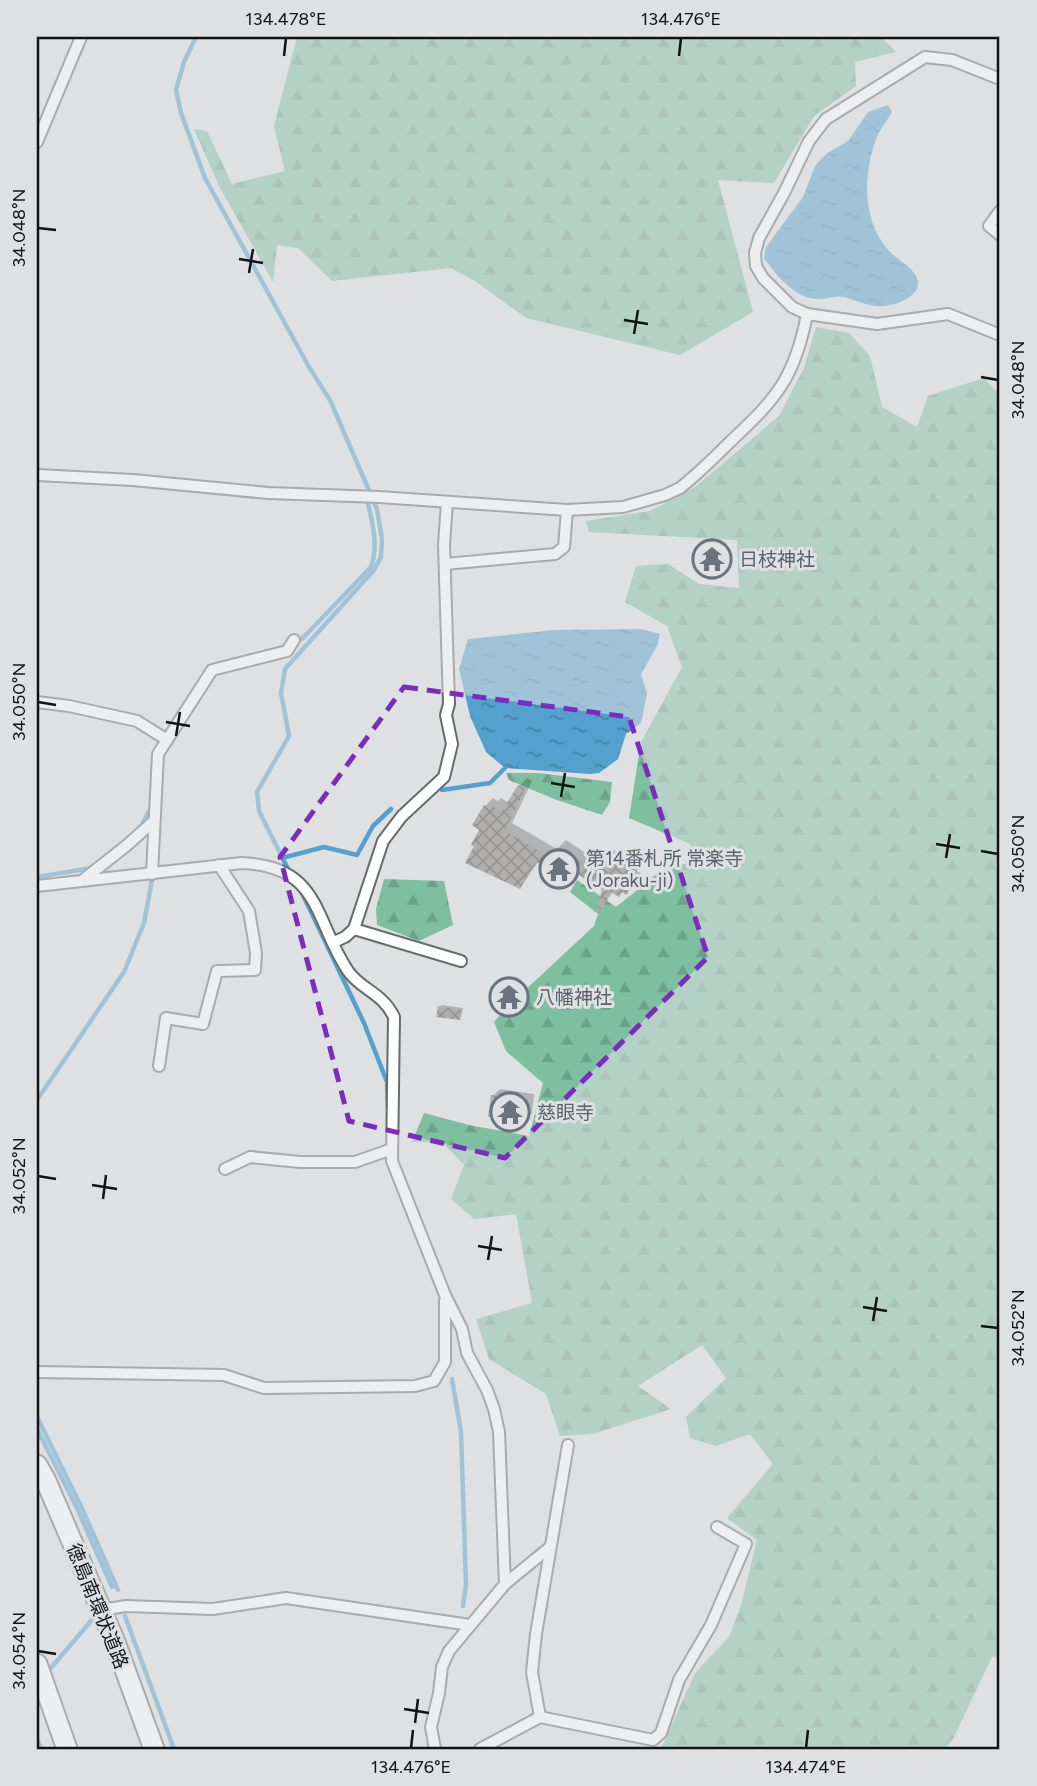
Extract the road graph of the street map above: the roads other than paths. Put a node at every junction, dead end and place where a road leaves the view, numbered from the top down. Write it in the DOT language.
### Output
graph roads {
  1 [pos="81,37"];
  2 [pos="1000,79"];
  3 [pos="37,142"];
  4 [pos="1000,211"];
  5 [pos="1000,235"];
  6 [pos="807,314"];
  7 [pos="1000,335"];
  8 [pos="37,475"];
  9 [pos="447,502"];
  10 [pos="567,510"];
  11 [pos="445,564"];
  12 [pos="294,639"];
  13 [pos="37,702"];
  14 [pos="167,740"];
  15 [pos="155,821"];
  16 [pos="219,866"];
  17 [pos="152,874"];
  18 [pos="82,881"];
  19 [pos="37,886"];
  20 [pos="354,929"];
  21 [pos="334,942"];
  22 [pos="461,961"];
  23 [pos="159,1066"];
  24 [pos="392,1149"];
  25 [pos="225,1169"];
  26 [pos="445,1295"];
  27 [pos="37,1372"];
  28 [pos="568,1445"];
  29 [pos="37,1465"];
  30 [pos="717,1527"];
  31 [pos="549,1548"];
  32 [pos="505,1584"];
  33 [pos="101,1610"];
  34 [pos="470,1625"];
  35 [pos="37,1664"];
  36 [pos="540,1717"];
  37 [pos="67,1749"];
  38 [pos="153,1749"];
  39 [pos="435,1749"];
  40 [pos="480,1749"];
  1 -- 3 [label="street"];
  2 -- 6 [label="street"];
  4 -- 5 [label="street"];
  6 -- 7 [label="street"];
  6 -- 10 [label="street"];
  8 -- 9 [label="street"];
  9 -- 10 [label="street"];
  9 -- 11 [label="street"];
  10 -- 11 [label="street"];
  11 -- 20 [label="street"];
  12 -- 14 [label="street"];
  13 -- 14 [label="street"];
  14 -- 15 [label="street"];
  15 -- 17 [label="street"];
  15 -- 18 [label="street"];
  16 -- 17 [label="street"];
  16 -- 21 [label="street"];
  16 -- 23 [label="street"];
  17 -- 18 [label="street"];
  18 -- 19 [label="street"];
  20 -- 21 [label="street"];
  20 -- 22 [label="street"];
  21 -- 24 [label="street"];
  24 -- 25 [label="street"];
  24 -- 26 [label="street"];
  26 -- 27 [label="street"];
  26 -- 32 [label="street"];
  28 -- 31 [label="street"];
  29 -- 33 [label="highway, 徳島南環状道路"];
  30 -- 36 [label="street"];
  31 -- 32 [label="street"];
  31 -- 36 [label="street"];
  32 -- 34 [label="street"];
  33 -- 34 [label="street"];
  33 -- 38 [label="highway, 徳島南環状道路"];
  34 -- 39 [label="street"];
  35 -- 37 [label="highway"];
  36 -- 40 [label="street"];
}
